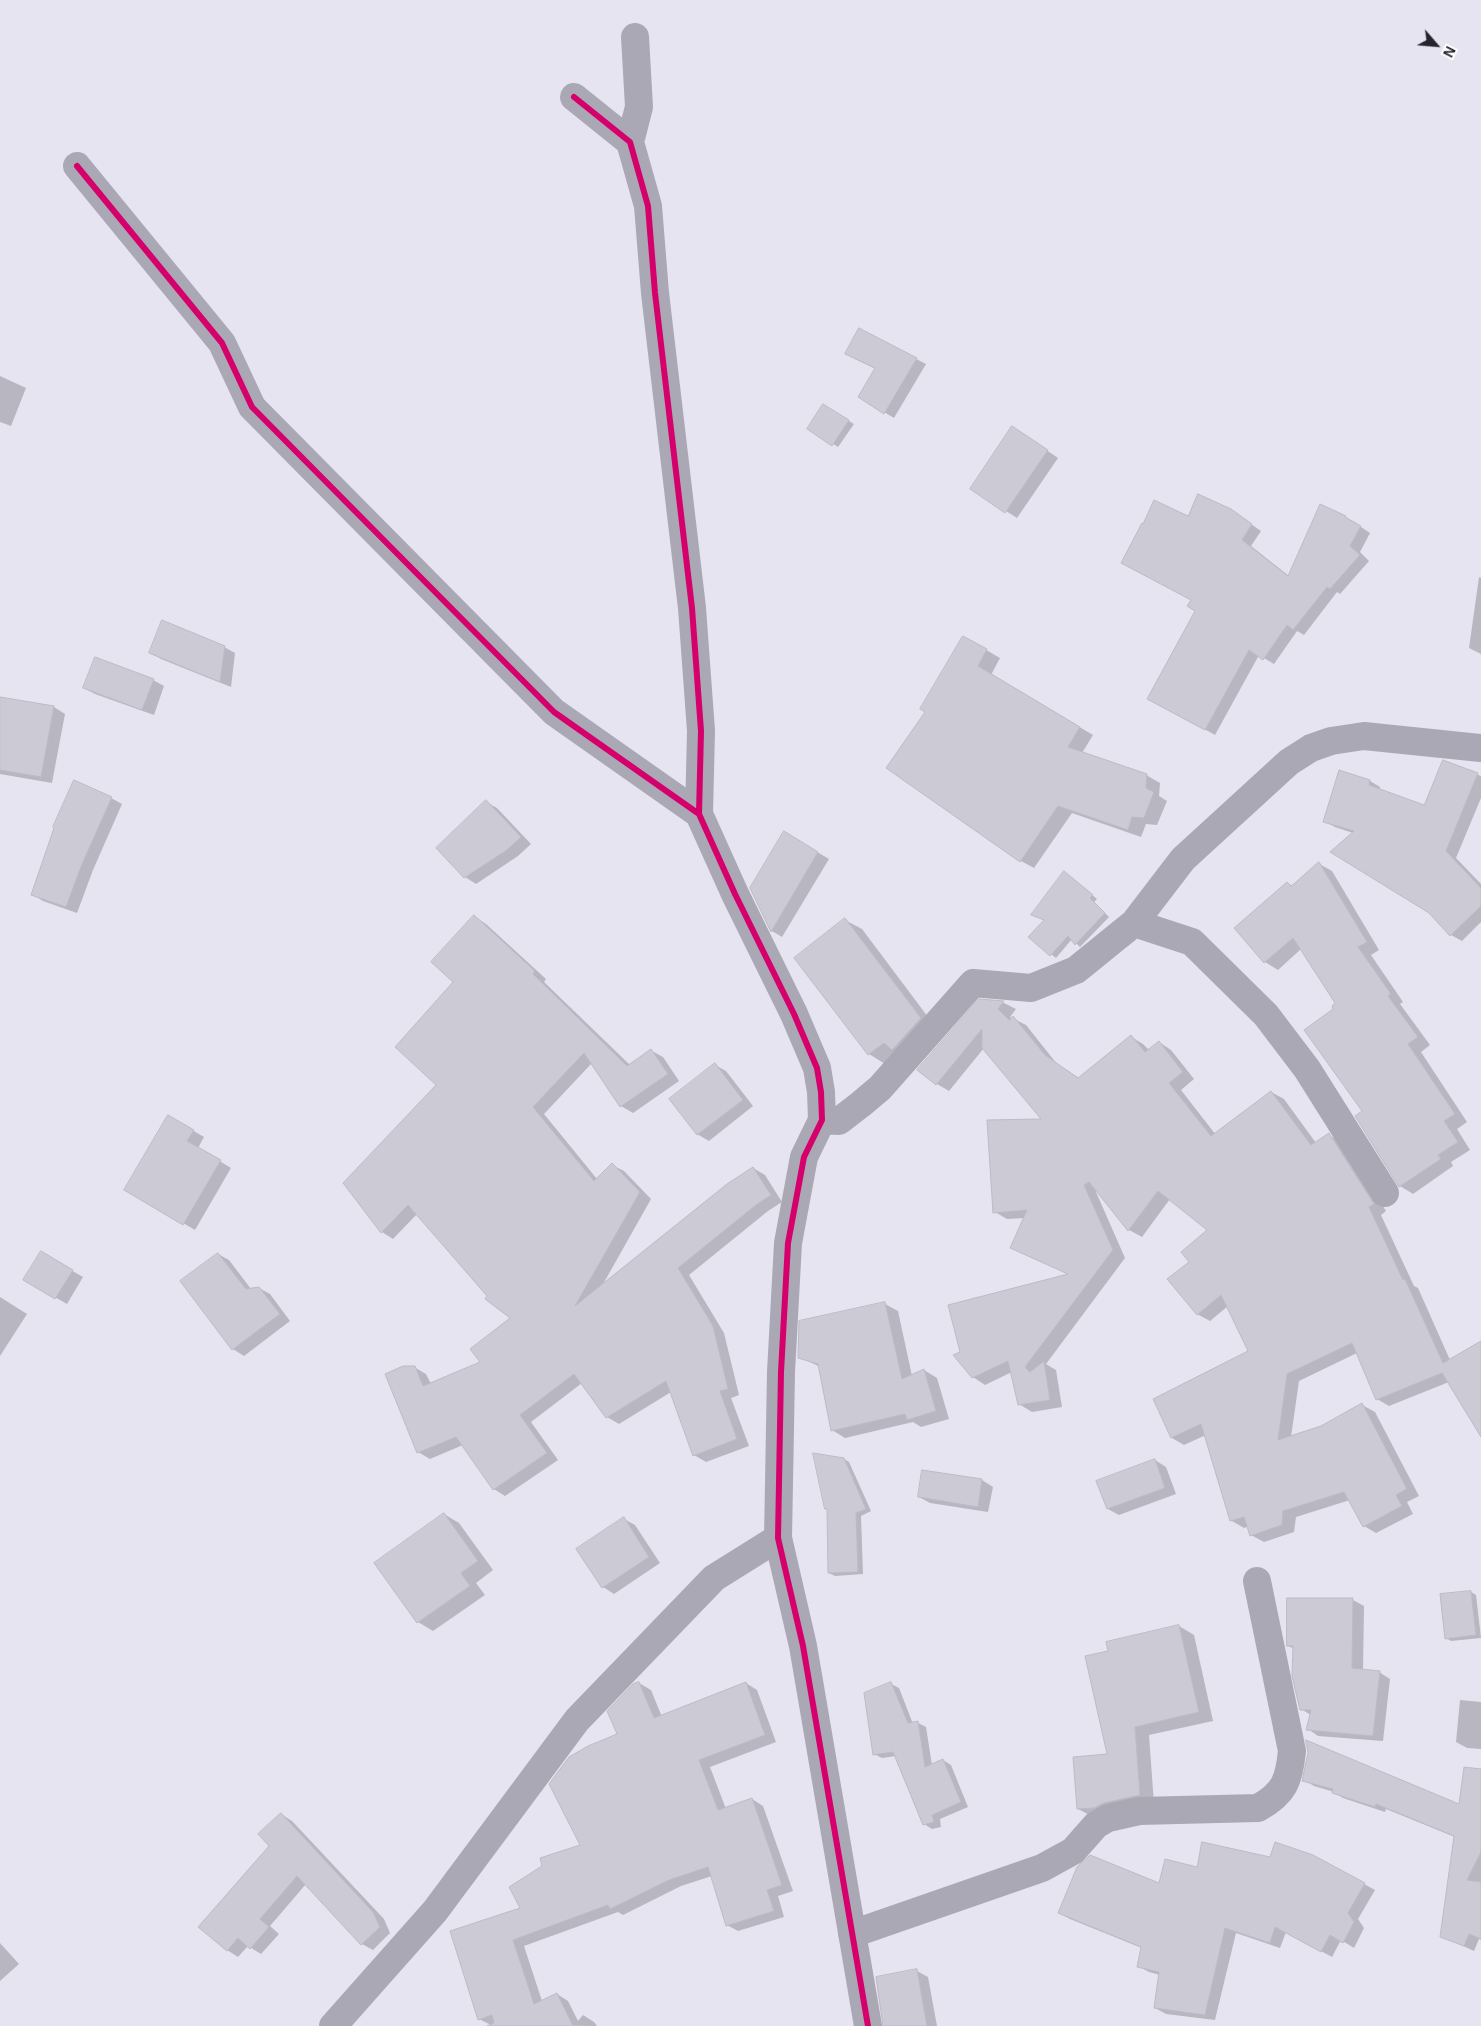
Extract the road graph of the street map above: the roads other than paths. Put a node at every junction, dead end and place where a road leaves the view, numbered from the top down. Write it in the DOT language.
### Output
graph roads {
  1 [pos="634,37"];
  2 [pos="574,97"];
  3 [pos="630,142"];
  4 [pos="77,166"];
  5 [pos="1481,748"];
  6 [pos="699,814"];
  7 [pos="1134,923"];
  8 [pos="822,1120"];
  9 [pos="1385,1193"];
  10 [pos="778,1538"];
  11 [pos="1257,1581"];
  12 [pos="852,1934"];
  13 [pos="333,2026"];
  14 [pos="868,2026"];
  1 -- 3 [label="street"];
  2 -- 3 [label="street"];
  3 -- 6 [label="street"];
  4 -- 6 [label="street"];
  5 -- 7 [label="street"];
  6 -- 8 [label="street"];
  7 -- 8 [label="street"];
  7 -- 9 [label="street"];
  8 -- 10 [label="street"];
  10 -- 12 [label="street"];
  10 -- 13 [label="street"];
  11 -- 12 [label="street"];
  12 -- 14 [label="street"];
}
